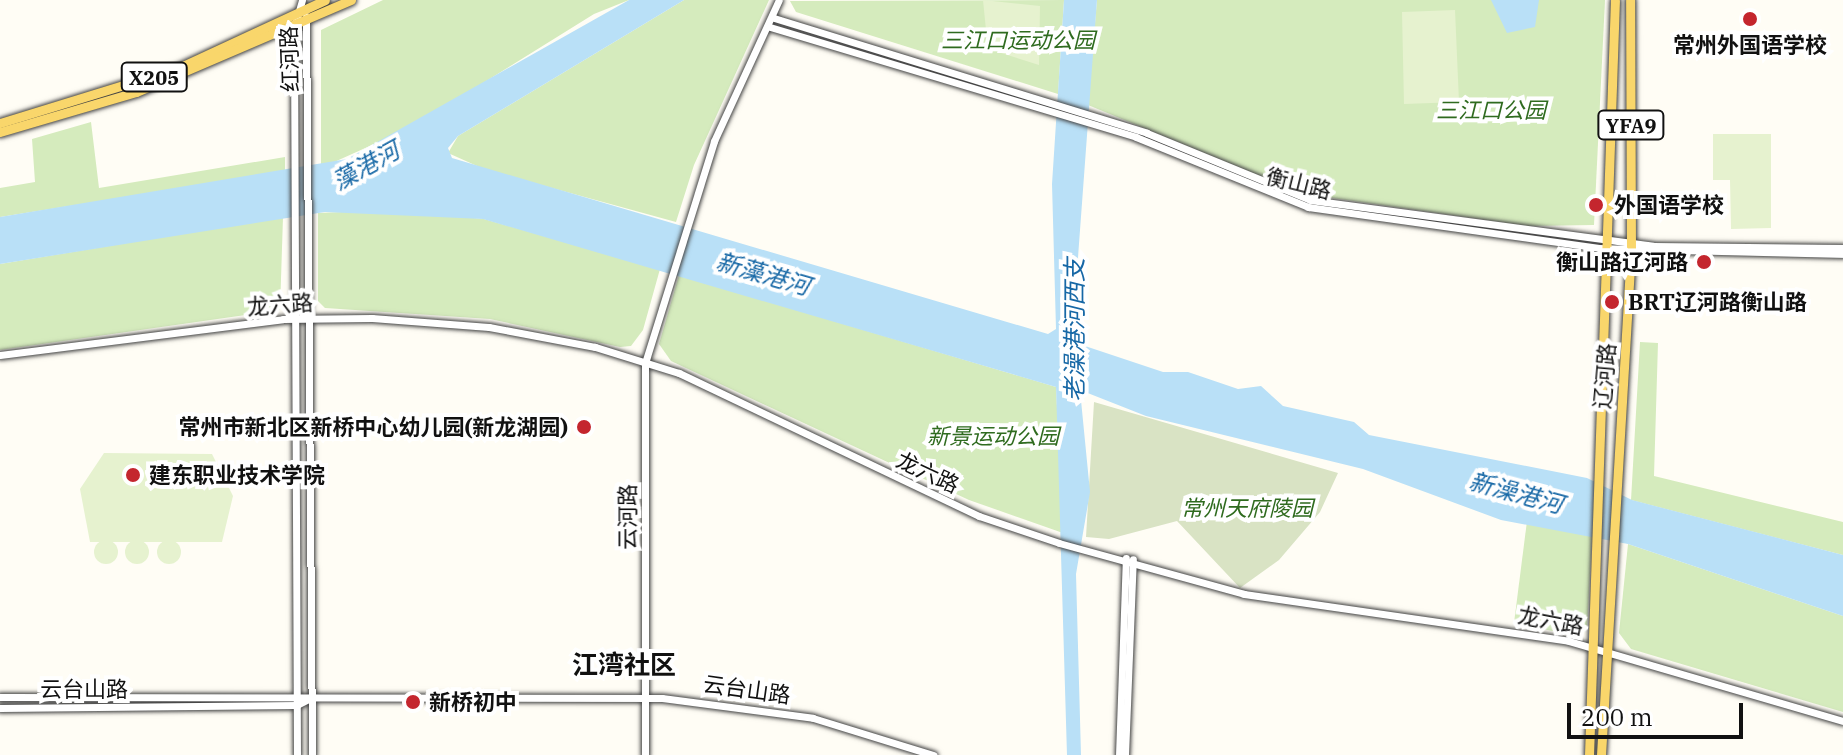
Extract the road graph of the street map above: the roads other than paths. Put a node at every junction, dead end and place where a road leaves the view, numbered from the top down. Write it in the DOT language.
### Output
graph roads {
  1 [pos="302,0"];
  2 [pos="325,0"];
  3 [pos="351,0"];
  4 [pos="779,0"];
  5 [pos="1615,0"];
  6 [pos="1630,0"];
  7 [pos="302,12"];
  8 [pos="310,21"];
  9 [pos="772,22"];
  10 [pos="294,28"];
  11 [pos="1088,119"];
  12 [pos="0,123"];
  13 [pos="0,132"];
  14 [pos="1608,243"];
  15 [pos="1630,246"];
  16 [pos="1843,251"];
  17 [pos="294,319"];
  18 [pos="309,319"];
  19 [pos="0,355"];
  20 [pos="645,363"];
  21 [pos="1130,559"];
  22 [pos="1594,647"];
  23 [pos="1606,651"];
  24 [pos="297,693"];
  25 [pos="0,697"];
  26 [pos="644,697"];
  27 [pos="311,698"];
  28 [pos="297,705"];
  29 [pos="0,708"];
  30 [pos="1843,721"];
  31 [pos="297,755"];
  32 [pos="312,755"];
  33 [pos="645,755"];
  34 [pos="933,755"];
  35 [pos="1119,755"];
  36 [pos="1125,755"];
  37 [pos="1589,755"];
  38 [pos="1601,755"];
  1 -- 7 [label="street"];
  2 -- 7 [label="main road, X205"];
  3 -- 8 [label="main road, X205"];
  4 -- 9 [label="street"];
  5 -- 14 [label="main road, 辽河路 / YFA9"];
  6 -- 15 [label="main road, 辽河路 / YFA9"];
  7 -- 8 [label="street, 红河路"];
  7 -- 10 [label="street, 红河路"];
  7 -- 12 [label="main road, X205"];
  8 -- 10 [label="main road, X205"];
  8 -- 18 [label="street, 红河路"];
  9 -- 11 [label="street, 衡山路"];
  9 -- 20 [label="street, 云河路"];
  10 -- 13 [label="main road, X205"];
  10 -- 17 [label="street, 红河路"];
  11 -- 14 [label="street, 衡山路"];
  11 -- 14 [label="street, 衡山路"];
  14 -- 15 [label="street, 衡山路"];
  14 -- 22 [label="main road, 辽河路 / YFA9"];
  15 -- 16 [label="street, 衡山路"];
  15 -- 23 [label="main road, 辽河路 / YFA9"];
  17 -- 18 [label="street, 龙六路"];
  17 -- 19 [label="street, 龙六路"];
  17 -- 24 [label="street, 红河路"];
  18 -- 20 [label="street, 龙六路"];
  18 -- 27 [label="street, 红河路"];
  20 -- 21 [label="street, 龙六路"];
  20 -- 26 [label="street, 云河路"];
  21 -- 22 [label="street, 龙六路"];
  21 -- 35 [label="street"];
  21 -- 36 [label="street"];
  22 -- 23 [label="street, 龙六路"];
  22 -- 37 [label="main road, 辽河路 / YFA9"];
  23 -- 30 [label="street, 龙六路"];
  23 -- 38 [label="main road, 辽河路 / YFA9"];
  24 -- 25 [label="street, 云台山路"];
  24 -- 27 [label="street, 云台山路"];
  24 -- 28 [label="street, 红河路"];
  26 -- 27 [label="street, 云台山路"];
  26 -- 33 [label="street, 云河路"];
  26 -- 34 [label="street, 云台山路"];
  27 -- 28 [label="street, 云台山路"];
  27 -- 32 [label="street, 红河路"];
  28 -- 29 [label="street, 云台山路"];
  28 -- 31 [label="street, 红河路"];
}
